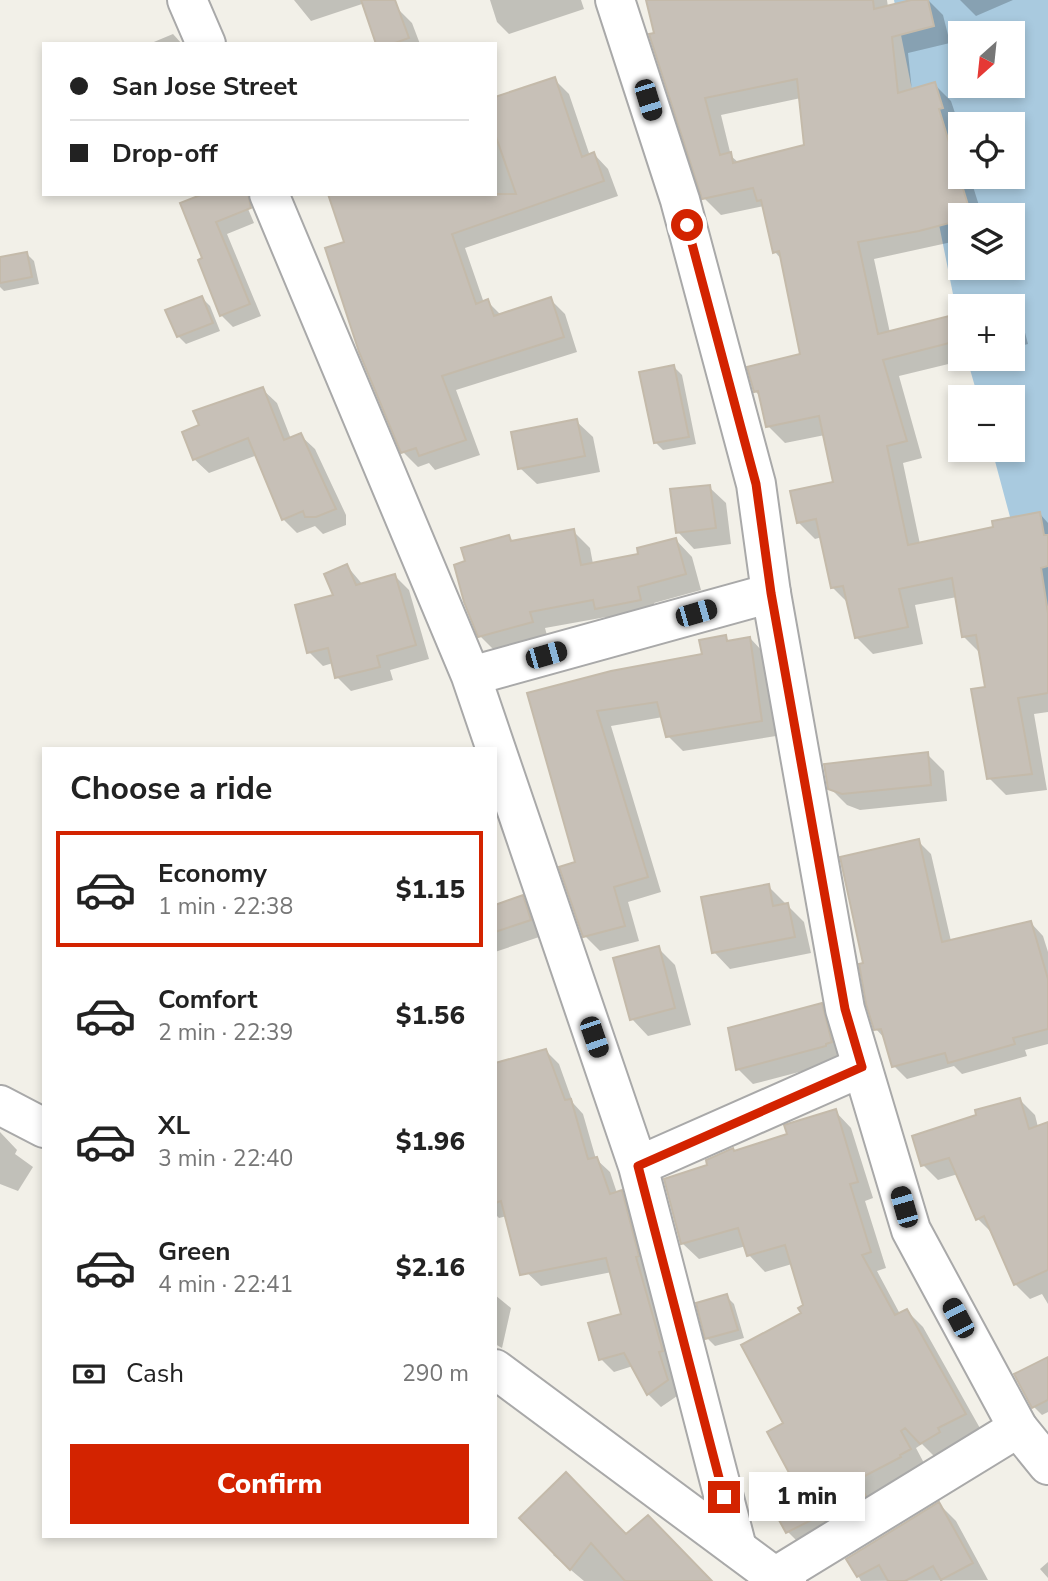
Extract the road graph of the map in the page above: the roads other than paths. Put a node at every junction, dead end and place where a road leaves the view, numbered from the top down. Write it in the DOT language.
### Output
graph roads {
  1 [pos="187,0"];
  2 [pos="615,0"];
  3 [pos="205,42"];
  4 [pos="270,196"];
  5 [pos="771,593"];
  6 [pos="471,676"];
  7 [pos="495,747"];
  8 [pos="497,752"];
  9 [pos="862,1067"];
  10 [pos="0,1105"];
  11 [pos="42,1127"];
  12 [pos="638,1166"];
  13 [pos="497,1370"];
  14 [pos="1017,1428"];
  15 [pos="1048,1465"];
  16 [pos="737,1548"];
  17 [pos="776,1579"];
  1 -- 3 [label="street"];
  2 -- 5 [label="street"];
  4 -- 6 [label="street"];
  5 -- 6 [label="street"];
  5 -- 9 [label="street"];
  6 -- 7 [label="street"];
  8 -- 12 [label="street"];
  9 -- 12 [label="street"];
  9 -- 14 [label="street"];
  10 -- 11 [label="street"];
  12 -- 16 [label="street"];
  13 -- 16 [label="street"];
  14 -- 15 [label="street"];
  14 -- 17 [label="street"];
  16 -- 17 [label="street"];
}
